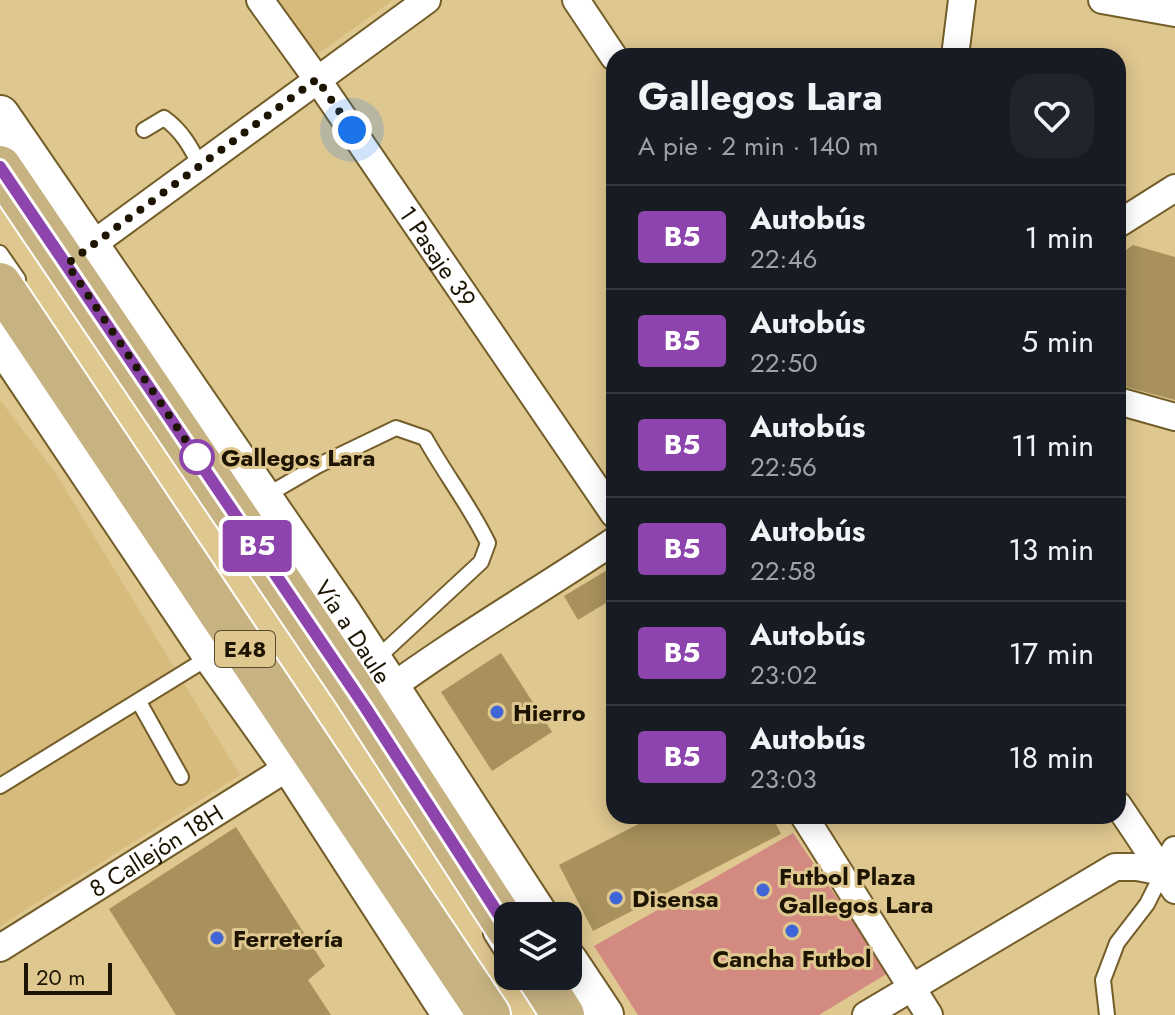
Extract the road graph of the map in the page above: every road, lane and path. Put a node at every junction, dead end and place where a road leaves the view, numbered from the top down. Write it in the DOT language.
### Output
graph roads {
  1 [pos="260,0"];
  2 [pos="427,0"];
  3 [pos="576,0"];
  4 [pos="962,0"];
  5 [pos="1102,0"];
  6 [pos="1175,13"];
  7 [pos="608,48"];
  8 [pos="956,48"];
  9 [pos="317,79"];
  10 [pos="0,115"];
  11 [pos="144,130"];
  12 [pos="200,165"];
  13 [pos="0,167"];
  14 [pos="1175,188"];
  15 [pos="1126,219"];
  16 [pos="0,253"];
  17 [pos="66,263"];
  18 [pos="14,289"];
  19 [pos="82,316"];
  20 [pos="0,339"];
  21 [pos="1126,403"];
  22 [pos="1175,417"];
  23 [pos="192,478"];
  24 [pos="262,498"];
  25 [pos="606,502"];
  26 [pos="606,546"];
  27 [pos="212,655"];
  28 [pos="376,686"];
  29 [pos="139,702"];
  30 [pos="302,759"];
  31 [pos="181,777"];
  32 [pos="0,786"];
  33 [pos="1126,815"];
  34 [pos="378,821"];
  35 [pos="809,824"];
  36 [pos="1171,871"];
  37 [pos="529,902"];
  38 [pos="494,923"];
  39 [pos="0,948"];
  40 [pos="582,982"];
  41 [pos="912,988"];
  42 [pos="547,990"];
  43 [pos="452,1015"];
  44 [pos="489,1015"];
  45 [pos="507,1015"];
  46 [pos="563,1015"];
  47 [pos="604,1015"];
  48 [pos="866,1015"];
  49 [pos="929,1015"];
  50 [pos="1107,1015"];
  1 -- 9 [label="street, 1 Pasaje 39"];
  2 -- 9 [label="street"];
  3 -- 7 [label="street"];
  4 -- 8 [label="street"];
  5 -- 6 [label="street"];
  9 -- 12 [label="street"];
  9 -- 25 [label="street, 1 Pasaje 39"];
  10 -- 17 [label="main road, Vía a Daule / E48"];
  11 -- 12 [label="lane"];
  12 -- 17 [label="street"];
  13 -- 17 [label="main road, Vía a Daule / E48"];
  14 -- 15 [label="street"];
  16 -- 18 [label="lane"];
  17 -- 24 [label="main road, Vía a Daule / E48"];
  17 -- 28 [label="main road, Vía a Daule / E48"];
  18 -- 30 [label="main road, E48"];
  19 -- 23 [label="lane"];
  20 -- 27 [label="main road, E48"];
  21 -- 22 [label="street"];
  24 -- 28 [label="main road, Vía a Daule / E48"];
  24 -- 28 [label="lane"];
  26 -- 28 [label="street"];
  27 -- 29 [label="lane"];
  27 -- 30 [label="main road, E48"];
  28 -- 37 [label="main road, Vía a Daule / E48"];
  28 -- 38 [label="main road, Vía a Daule / E48"];
  29 -- 31 [label="lane"];
  29 -- 32 [label="lane"];
  30 -- 39 [label="street, 8 Callejón 18H"];
  30 -- 43 [label="main road, E48"];
  30 -- 44 [label="main road, E48"];
  33 -- 36 [label="street"];
  34 -- 45 [label="lane"];
  35 -- 41 [label="street"];
  36 -- 41 [label="street"];
  36 -- 50 [label="lane"];
  40 -- 47 [label="main road"];
  41 -- 48 [label="street"];
  41 -- 49 [label="street"];
  42 -- 46 [label="main road"];
}
